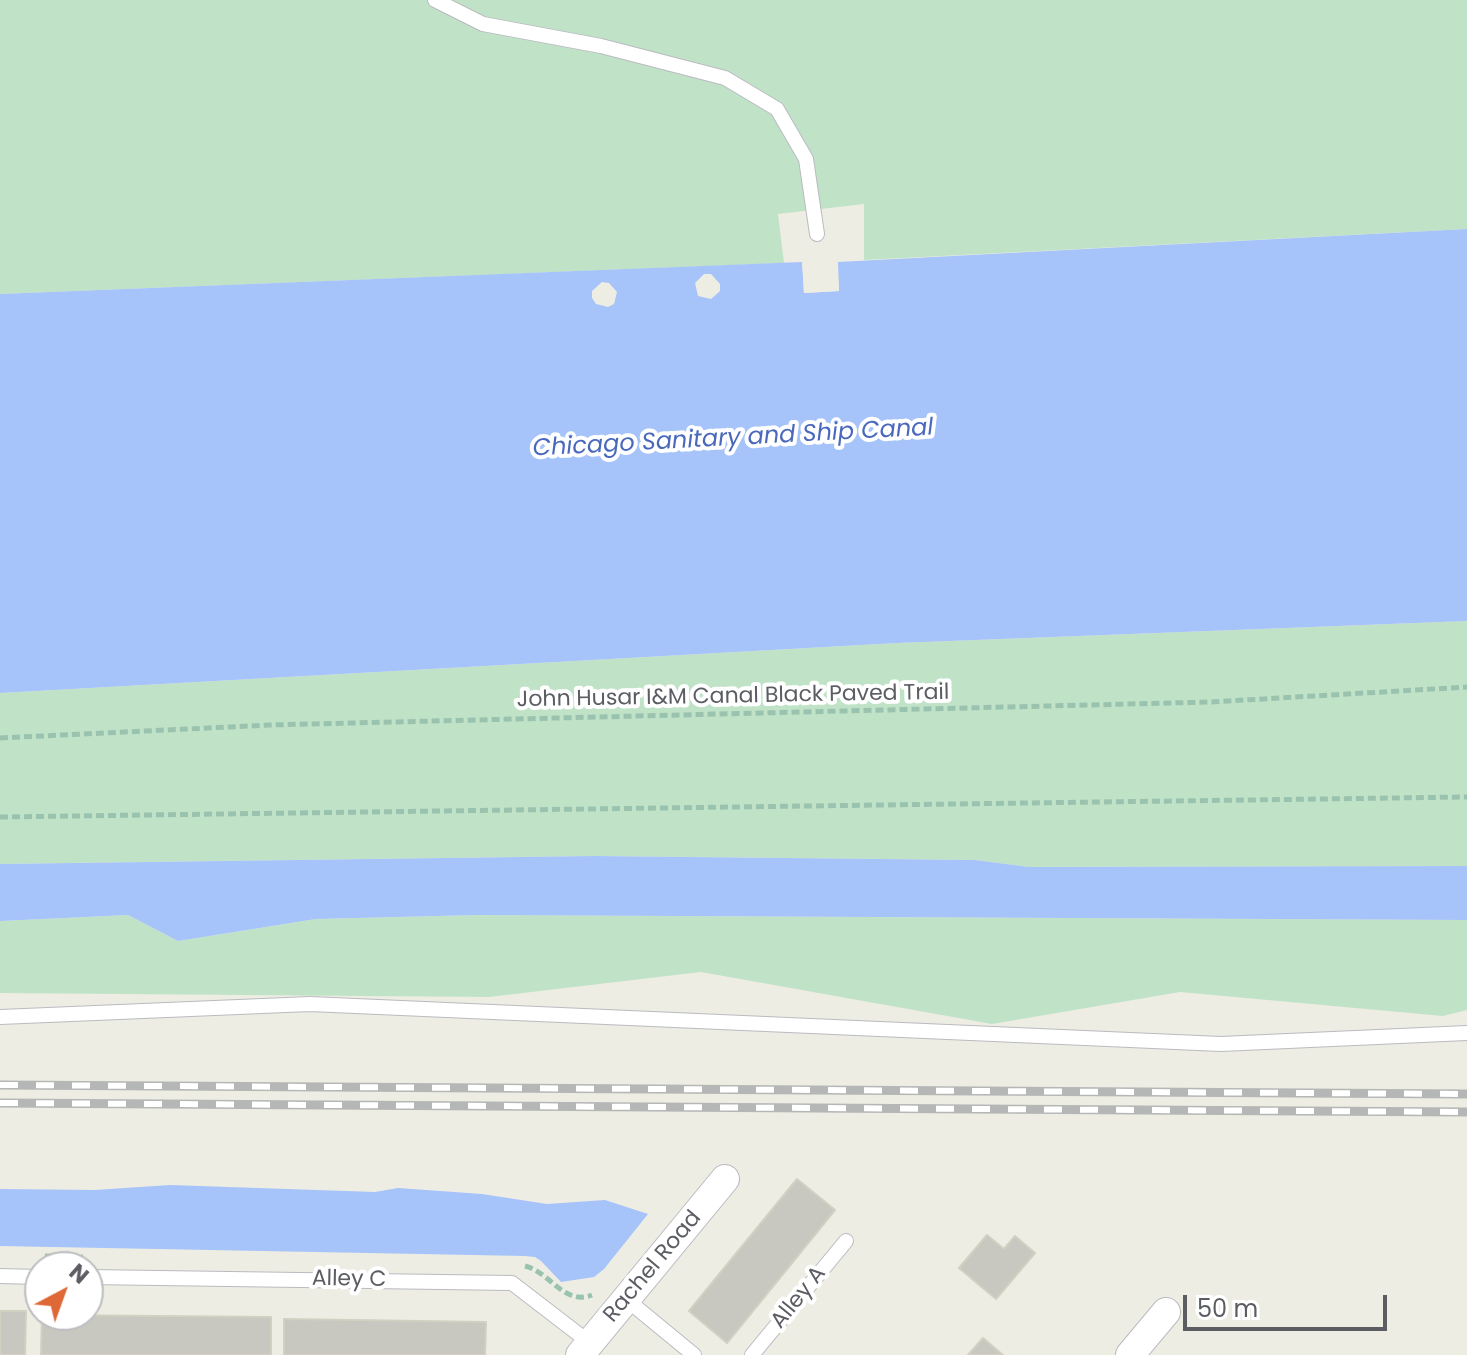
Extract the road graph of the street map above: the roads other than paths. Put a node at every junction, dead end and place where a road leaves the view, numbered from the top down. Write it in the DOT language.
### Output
graph roads {
  1 [pos="435,0"];
  2 [pos="817,234"];
  3 [pos="0,1017"];
  4 [pos="1467,1033"];
  5 [pos="725,1179"];
  6 [pos="846,1241"];
  7 [pos="0,1276"];
  8 [pos="24,1277"];
  9 [pos="104,1277"];
  10 [pos="626,1299"];
  11 [pos="1166,1312"];
  12 [pos="585,1349"];
  13 [pos="694,1355"];
  14 [pos="752,1355"];
  15 [pos="1130,1355"];
  1 -- 2 [label="lane"];
  3 -- 4 [label="lane"];
  5 -- 10 [label="street, Rachel Road"];
  6 -- 14 [label="lane, Alley A"];
  7 -- 8 [label="lane"];
  9 -- 12 [label="lane, Alley C"];
  10 -- 12 [label="street, Rachel Road"];
  10 -- 13 [label="lane"];
  11 -- 15 [label="street"];
}
